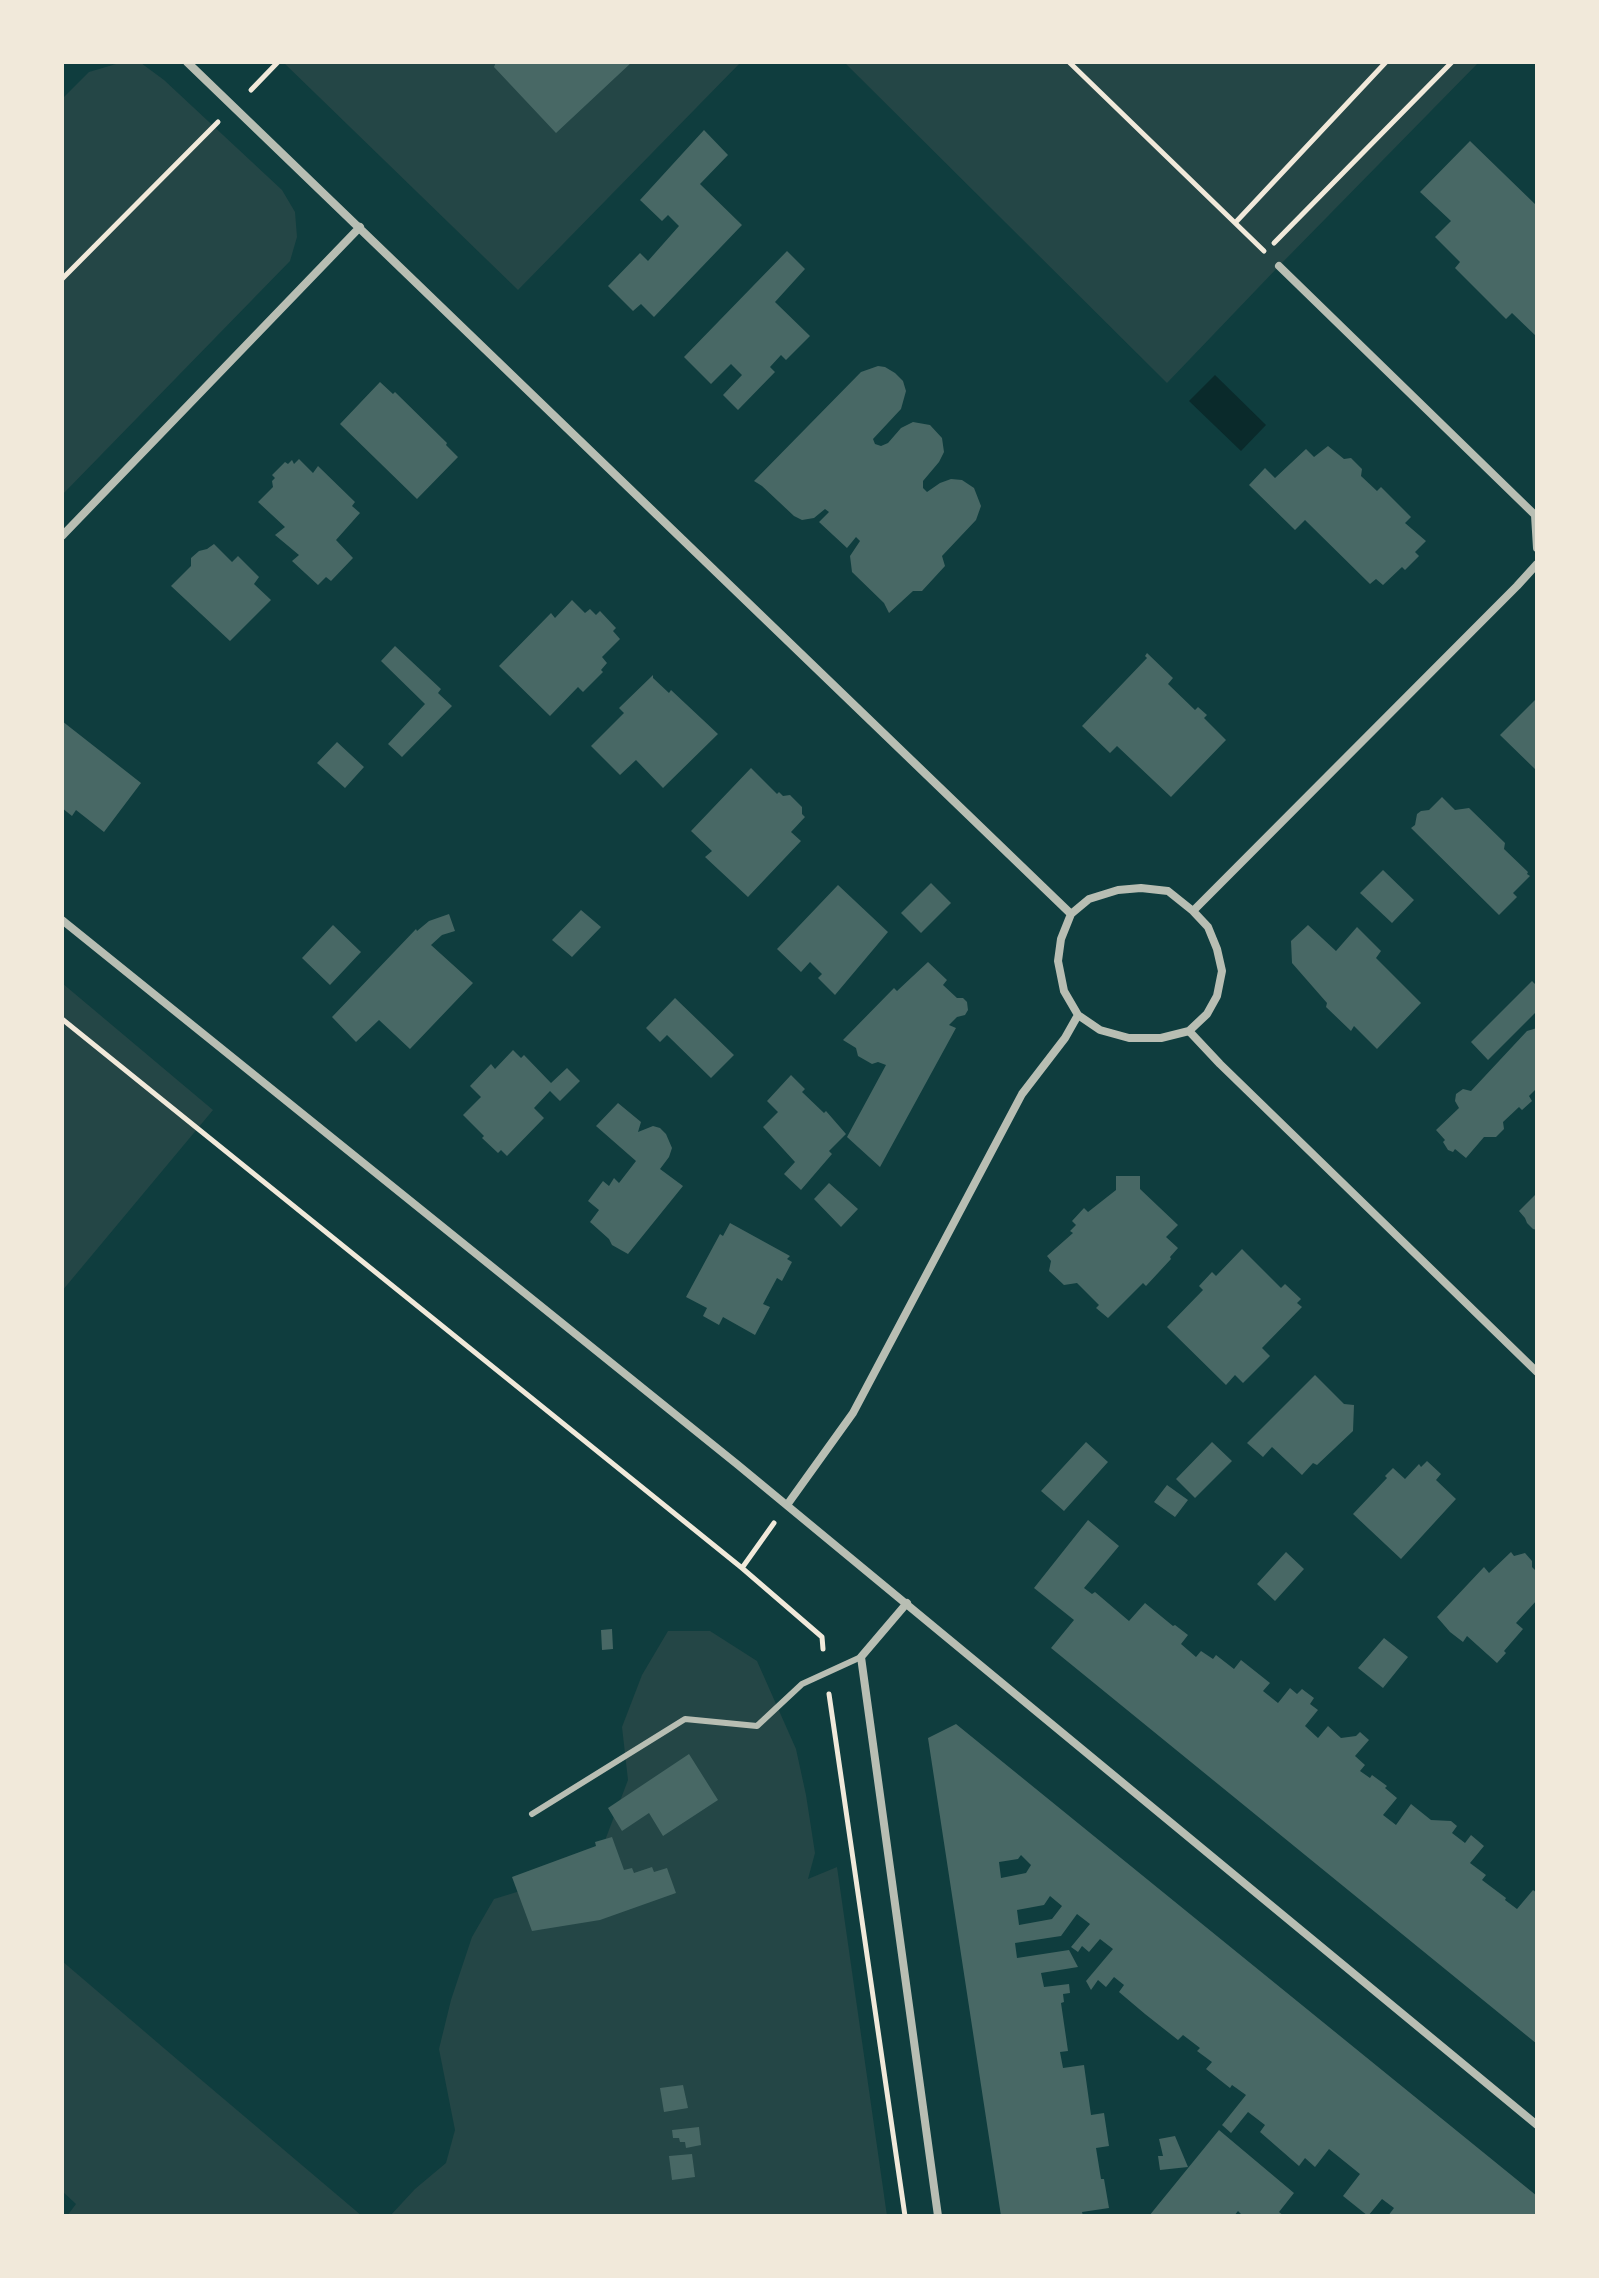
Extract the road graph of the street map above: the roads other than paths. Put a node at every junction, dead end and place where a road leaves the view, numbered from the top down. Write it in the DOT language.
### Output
graph roads {
  1 [pos="187,62"];
  2 [pos="360,227"];
  3 [pos="1279,266"];
  4 [pos="1536,515"];
  5 [pos="62,536"];
  6 [pos="1537,548"];
  7 [pos="1537,564"];
  8 [pos="1193,911"];
  9 [pos="1071,914"];
  10 [pos="62,920"];
  11 [pos="1078,1015"];
  12 [pos="1189,1031"];
  13 [pos="1537,1372"];
  14 [pos="787,1505"];
  15 [pos="907,1603"];
  16 [pos="861,1657"];
  17 [pos="532,1814"];
  18 [pos="1537,2125"];
  19 [pos="938,2216"];
  1 -- 2 [label="street"];
  2 -- 5 [label="street"];
  2 -- 9 [label="street"];
  3 -- 4 [label="street"];
  4 -- 6 [label="street"];
  7 -- 8 [label="street"];
  8 -- 9 [label="street"];
  8 -- 12 [label="street"];
  9 -- 11 [label="street"];
  10 -- 14 [label="street"];
  11 -- 12 [label="street"];
  11 -- 14 [label="street"];
  12 -- 13 [label="street"];
  14 -- 15 [label="street"];
  15 -- 16 [label="street"];
  15 -- 18 [label="street"];
  16 -- 17 [label="lane"];
  16 -- 19 [label="street"];
}
